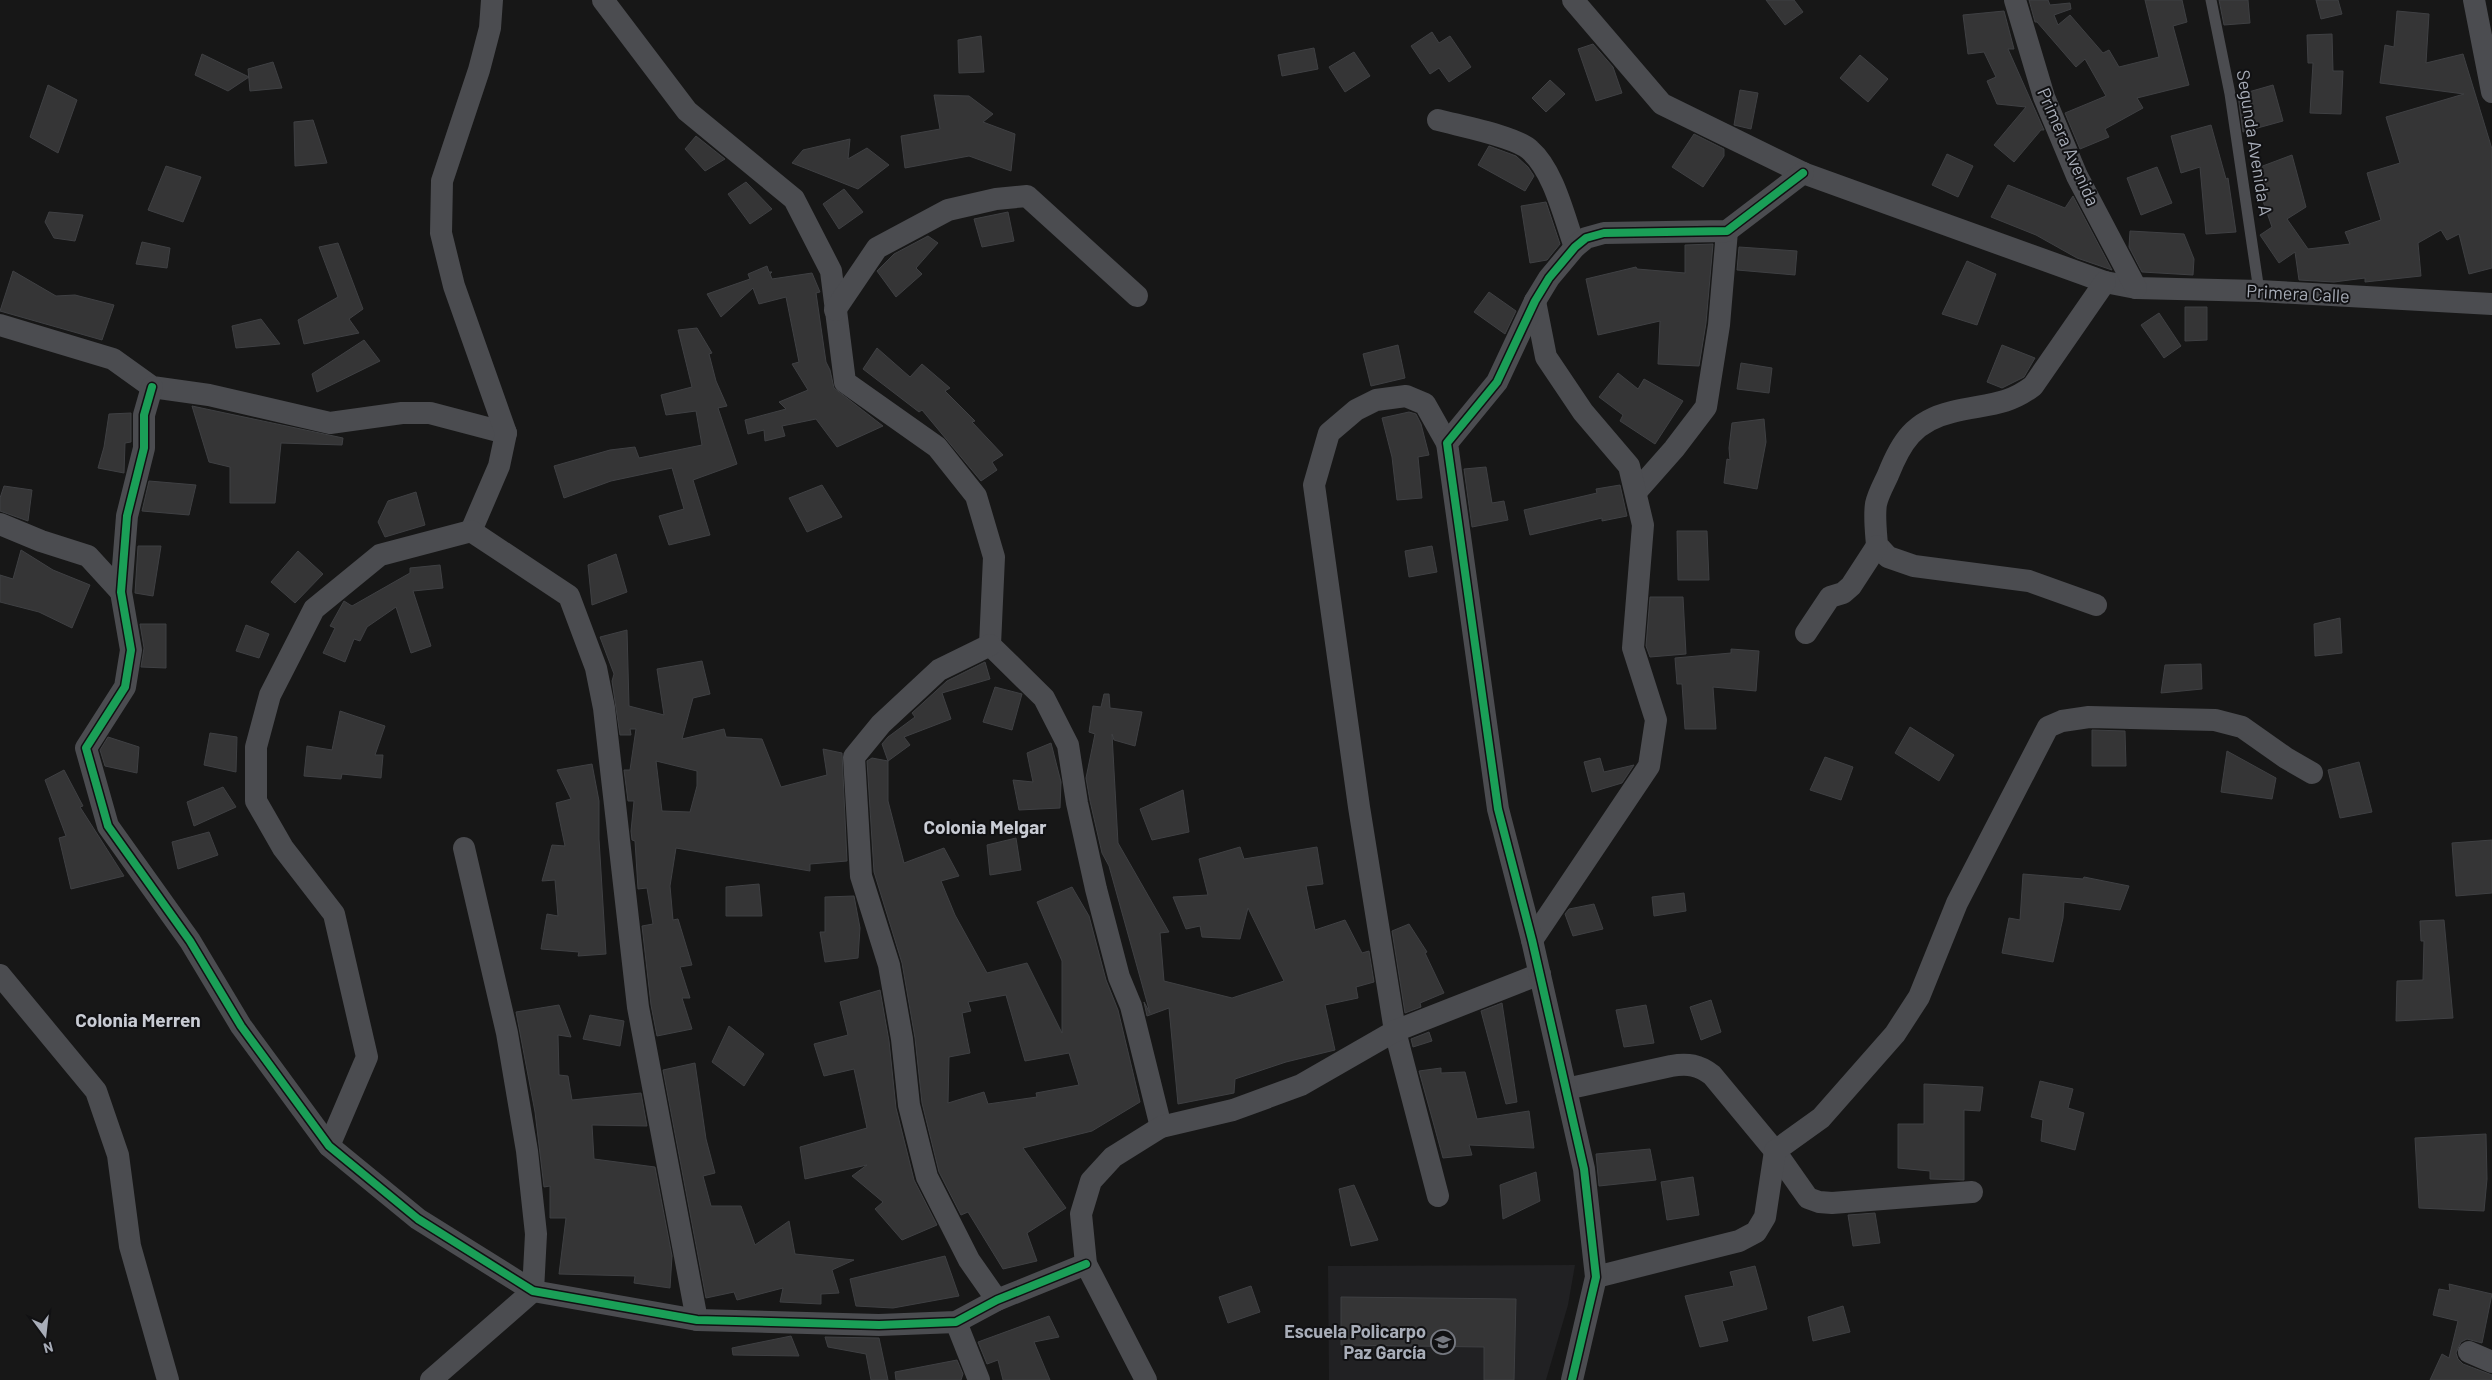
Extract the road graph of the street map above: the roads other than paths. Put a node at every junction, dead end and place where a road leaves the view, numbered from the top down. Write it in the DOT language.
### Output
graph roads {
  1 [pos="492,0"];
  2 [pos="603,0"];
  3 [pos="1572,0"];
  4 [pos="2016,0"];
  5 [pos="2211,0"];
  6 [pos="2474,0"];
  7 [pos="2492,92"];
  8 [pos="1438,120"];
  9 [pos="1803,173"];
  10 [pos="1727,231"];
  11 [pos="1575,247"];
  12 [pos="2105,282"];
  13 [pos="2136,288"];
  14 [pos="2259,291"];
  15 [pos="1137,296"];
  16 [pos="1535,301"];
  17 [pos="2492,304"];
  18 [pos="835,310"];
  19 [pos="0,325"];
  20 [pos="152,386"];
  21 [pos="506,433"];
  22 [pos="1447,443"];
  23 [pos="1636,492"];
  24 [pos="0,524"];
  25 [pos="471,531"];
  26 [pos="1877,546"];
  27 [pos="121,592"];
  28 [pos="2096,605"];
  29 [pos="1806,633"];
  30 [pos="990,644"];
  31 [pos="2312,773"];
  32 [pos="464,848"];
  33 [pos="1532,940"];
  34 [pos="1540,974"];
  35 [pos="0,975"];
  36 [pos="1395,1031"];
  37 [pos="1566,1089"];
  38 [pos="1160,1127"];
  39 [pos="329,1146"];
  40 [pos="1774,1151"];
  41 [pos="1972,1192"];
  42 [pos="1438,1196"];
  43 [pos="1086,1264"];
  44 [pos="1596,1277"];
  45 [pos="533,1291"];
  46 [pos="997,1300"];
  47 [pos="697,1320"];
  48 [pos="956,1322"];
  49 [pos="2468,1352"];
  50 [pos="2492,1362"];
  51 [pos="168,1380"];
  52 [pos="431,1380"];
  53 [pos="979,1380"];
  54 [pos="1146,1380"];
  55 [pos="1572,1380"];
  1 -- 21 [label="street"];
  2 -- 18 [label="street"];
  3 -- 9 [label="street, Primera Calle"];
  4 -- 13 [label="street, Primera Avenida"];
  5 -- 14 [label="lane, Segunda Avenida A"];
  6 -- 7 [label="street"];
  8 -- 11 [label="street"];
  9 -- 10 [label="street"];
  9 -- 12 [label="street, Primera Calle"];
  10 -- 11 [label="street"];
  10 -- 23 [label="street"];
  11 -- 16 [label="street"];
  12 -- 13 [label="street, Primera Calle"];
  12 -- 26 [label="street"];
  13 -- 14 [label="street, Primera Calle"];
  14 -- 17 [label="street, Primera Calle"];
  15 -- 18 [label="street"];
  16 -- 22 [label="street"];
  16 -- 23 [label="street"];
  18 -- 30 [label="street"];
  19 -- 20 [label="street"];
  20 -- 21 [label="street"];
  20 -- 27 [label="street"];
  21 -- 25 [label="street"];
  22 -- 33 [label="street"];
  22 -- 36 [label="street"];
  23 -- 33 [label="street"];
  24 -- 27 [label="street"];
  25 -- 39 [label="street"];
  25 -- 47 [label="street"];
  26 -- 28 [label="street"];
  26 -- 29 [label="street"];
  27 -- 39 [label="street"];
  30 -- 38 [label="street"];
  30 -- 46 [label="street"];
  31 -- 40 [label="street"];
  32 -- 45 [label="street"];
  33 -- 34 [label="street"];
  34 -- 36 [label="street"];
  34 -- 37 [label="street"];
  35 -- 51 [label="street"];
  36 -- 38 [label="street"];
  36 -- 42 [label="street"];
  37 -- 40 [label="street"];
  37 -- 44 [label="street"];
  38 -- 43 [label="street"];
  39 -- 45 [label="street"];
  40 -- 41 [label="street"];
  40 -- 44 [label="street"];
  43 -- 46 [label="street"];
  43 -- 54 [label="street"];
  44 -- 55 [label="street"];
  45 -- 47 [label="street"];
  45 -- 52 [label="street"];
  46 -- 48 [label="street"];
  47 -- 48 [label="street"];
  48 -- 53 [label="street"];
  49 -- 50 [label="street"];
}
